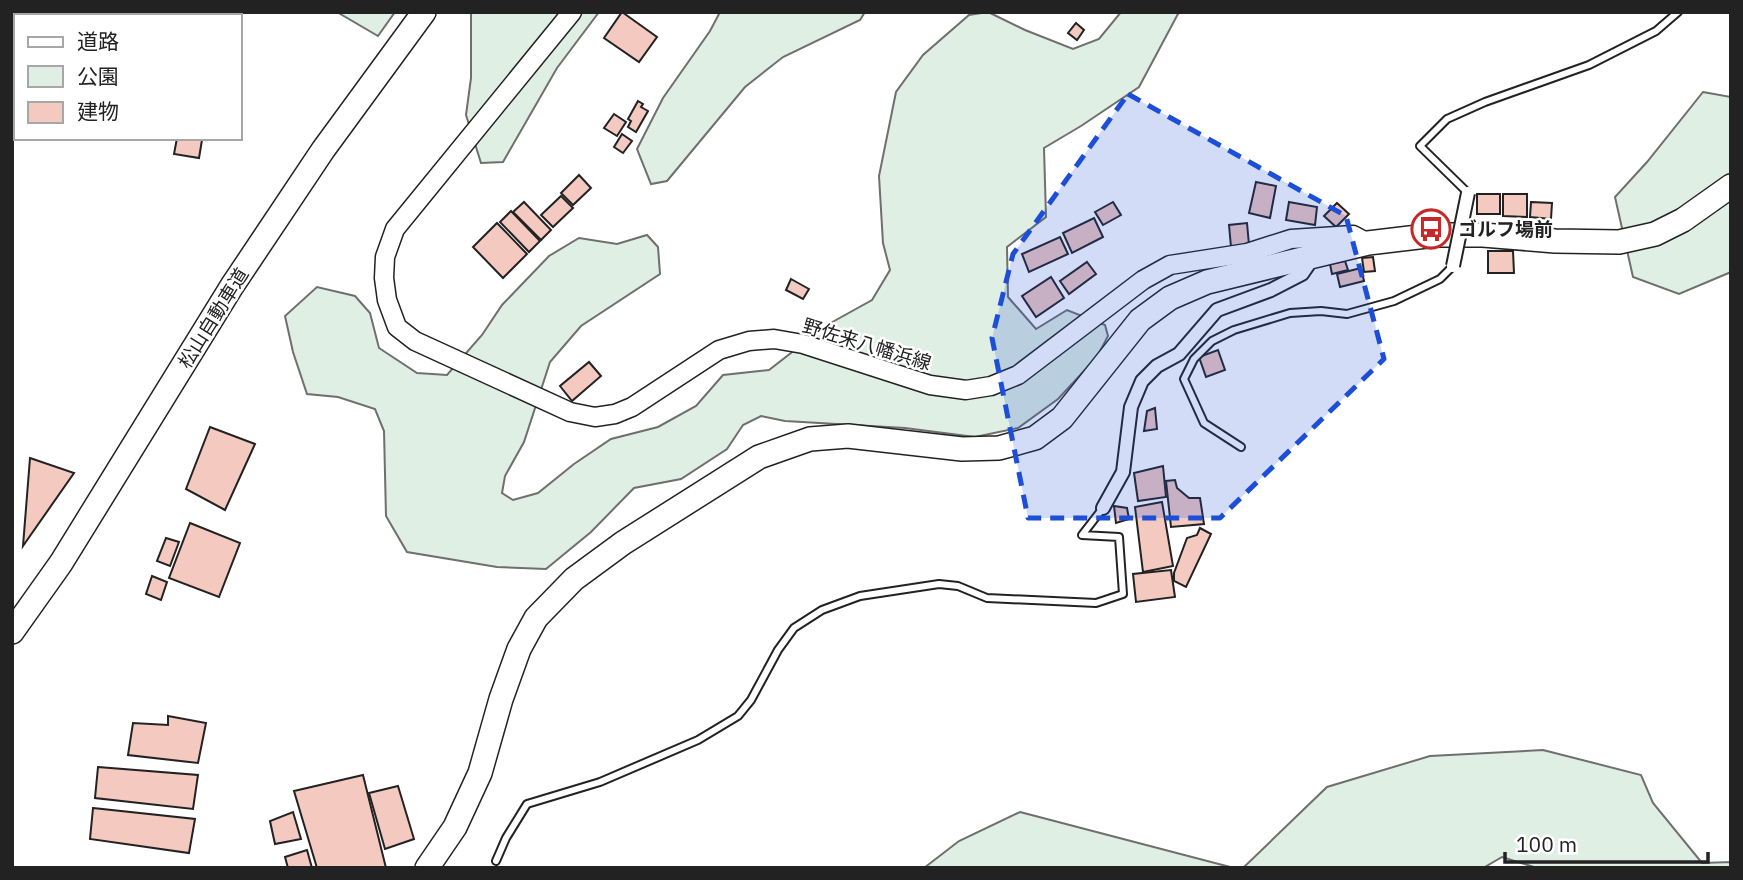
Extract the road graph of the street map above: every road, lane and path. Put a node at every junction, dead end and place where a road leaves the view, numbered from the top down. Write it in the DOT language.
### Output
graph roads {
  1 [pos="424,12"];
  2 [pos="572,12"];
  3 [pos="1678,12"];
  4 [pos="1731,186"];
  5 [pos="1468,193"];
  6 [pos="1368,243"];
  7 [pos="1315,255"];
  8 [pos="1453,266"];
  9 [pos="1241,447"];
  10 [pos="1103,508"];
  11 [pos="12,632"];
  12 [pos="496,861"];
  13 [pos="427,868"];
  1 -- 11 [label="highway, 松山自動車道"];
  2 -- 6 [label="main road, 野佐来八幡浜線"];
  3 -- 5 [label="lane"];
  4 -- 6 [label="highway"];
  5 -- 8 [label="street, bridge"];
  6 -- 7 [label="highway"];
  7 -- 10 [label="street"];
  7 -- 13 [label="highway"];
  8 -- 9 [label="lane"];
  10 -- 12 [label="lane"];
}
